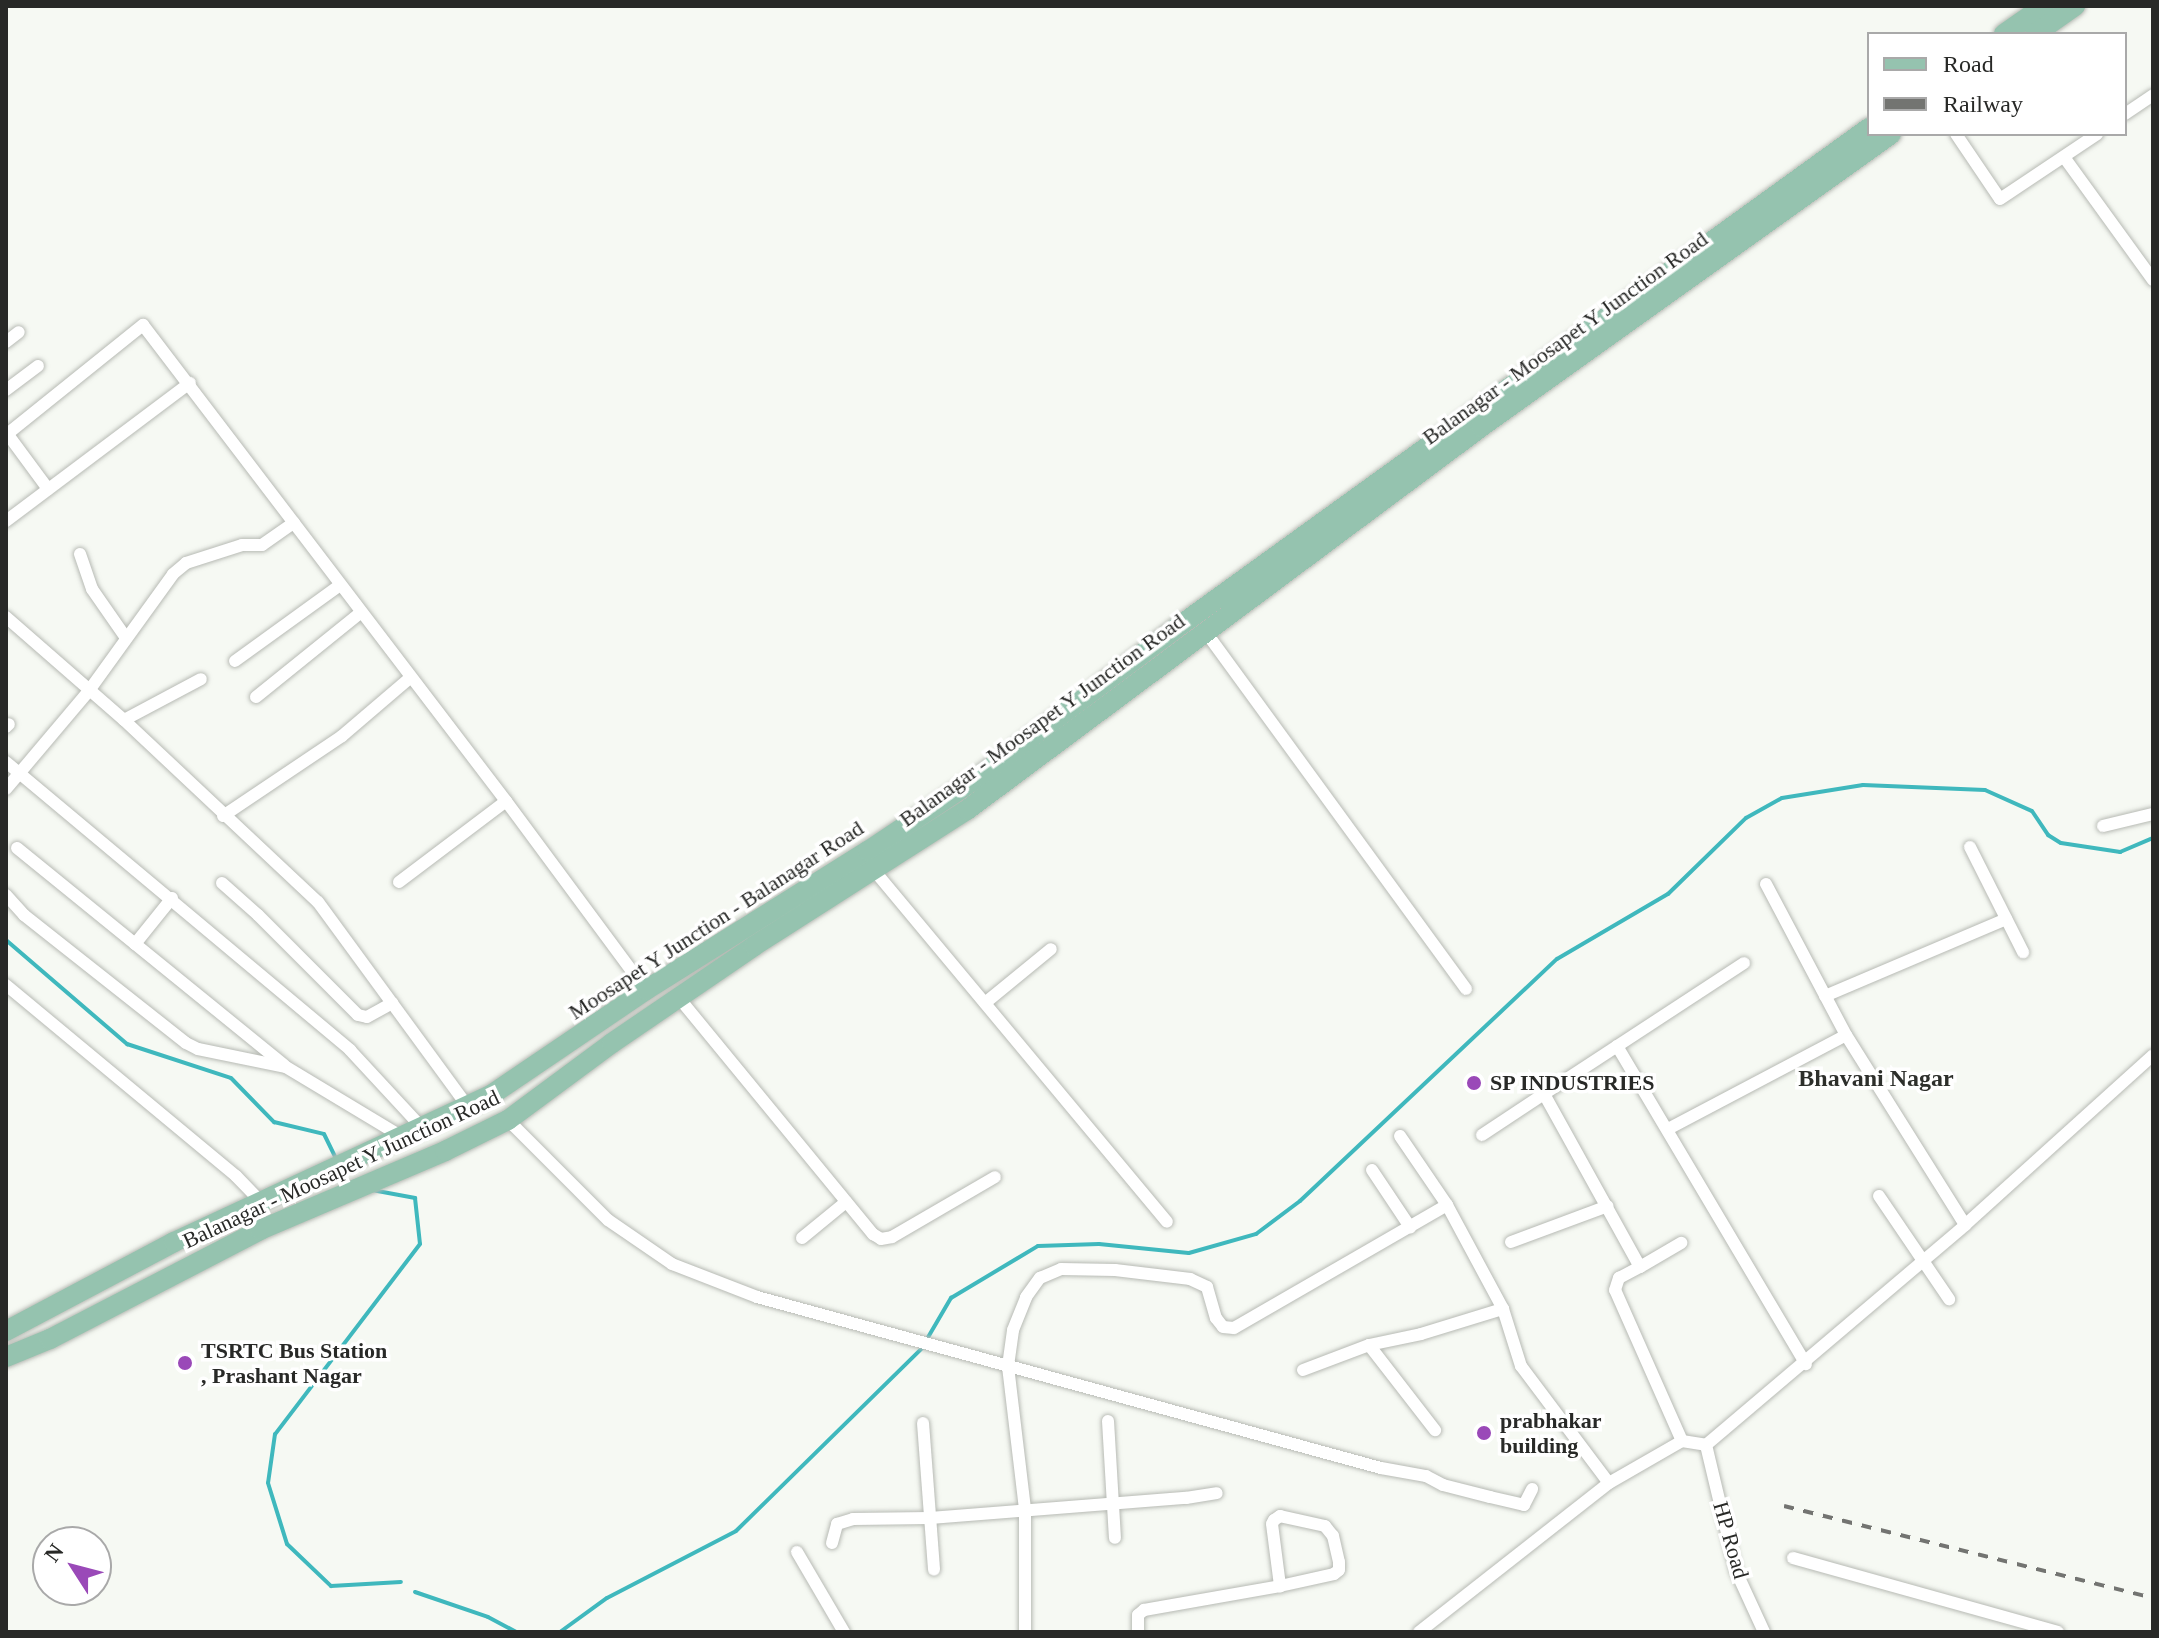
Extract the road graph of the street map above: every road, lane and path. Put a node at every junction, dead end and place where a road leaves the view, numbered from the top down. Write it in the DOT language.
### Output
graph roads {
  1 [pos="2044,6"];
  2 [pos="2075,6"];
  3 [pos="2007,32"];
  4 [pos="2038,32"];
  5 [pos="2153,95"];
  6 [pos="2127,113"];
  7 [pos="1867,129"];
  8 [pos="1888,136"];
  9 [pos="1957,136"];
  10 [pos="2094,136"];
  11 [pos="2064,157"];
  12 [pos="2153,280"];
  13 [pos="19,332"];
  14 [pos="6,342"];
  15 [pos="38,366"];
  16 [pos="190,383"];
  17 [pos="6,390"];
  18 [pos="6,434"];
  19 [pos="48,489"];
  20 [pos="6,521"];
  21 [pos="294,523"];
  22 [pos="80,554"];
  23 [pos="340,585"];
  24 [pos="360,613"];
  25 [pos="6,617"];
  26 [pos="1205,631"];
  27 [pos="126,638"];
  28 [pos="235,661"];
  29 [pos="410,678"];
  30 [pos="201,679"];
  31 [pos="88,692"];
  32 [pos="256,697"];
  33 [pos="124,720"];
  34 [pos="6,762"];
  35 [pos="19,775"];
  36 [pos="6,789"];
  37 [pos="506,801"];
  38 [pos="2153,814"];
  39 [pos="223,816"];
  40 [pos="2103,826"];
  41 [pos="1970,847"];
  42 [pos="17,848"];
  43 [pos="873,869"];
  44 [pos="399,882"];
  45 [pos="222,883"];
  46 [pos="1766,884"];
  47 [pos="6,895"];
  48 [pos="172,898"];
  49 [pos="2006,919"];
  50 [pos="135,944"];
  51 [pos="1051,949"];
  52 [pos="2023,952"];
  53 [pos="1744,963"];
  54 [pos="6,985"];
  55 [pos="1466,989"];
  56 [pos="646,990"];
  57 [pos="1825,996"];
  58 [pos="679,998"];
  59 [pos="392,1003"];
  60 [pos="985,1003"];
  61 [pos="1846,1035"];
  62 [pos="1617,1046"];
  63 [pos="563,1049"];
  64 [pos="2153,1055"];
  65 [pos="286,1067"];
  66 [pos="576,1070"];
  67 [pos="1544,1094"];
  68 [pos="468,1107"];
  69 [pos="508,1120"];
  70 [pos="1668,1129"];
  71 [pos="424,1130"];
  72 [pos="1482,1135"];
  73 [pos="1400,1136"];
  74 [pos="396,1140"];
  75 [pos="1372,1170"];
  76 [pos="995,1177"];
  77 [pos="1879,1196"];
  78 [pos="260,1201"];
  79 [pos="846,1202"];
  80 [pos="1447,1205"];
  81 [pos="1608,1206"];
  82 [pos="1167,1222"];
  83 [pos="1965,1225"];
  84 [pos="1410,1227"];
  85 [pos="802,1238"];
  86 [pos="1511,1242"];
  87 [pos="1681,1243"];
  88 [pos="1923,1262"];
  89 [pos="1640,1267"];
  90 [pos="1949,1299"];
  91 [pos="1503,1309"];
  92 [pos="6,1331"];
  93 [pos="1369,1345"];
  94 [pos="6,1357"];
  95 [pos="1806,1364"];
  96 [pos="1008,1366"];
  97 [pos="1303,1370"];
  98 [pos="1108,1421"];
  99 [pos="923,1423"];
  100 [pos="1435,1430"];
  101 [pos="1682,1441"];
  102 [pos="1706,1445"];
  103 [pos="1609,1483"];
  104 [pos="1532,1489"];
  105 [pos="1217,1493"];
  106 [pos="1112,1503"];
  107 [pos="1025,1509"];
  108 [pos="930,1518"];
  109 [pos="1115,1538"];
  110 [pos="832,1543"];
  111 [pos="797,1552"];
  112 [pos="1793,1558"];
  113 [pos="934,1570"];
  114 [pos="1280,1586"];
  115 [pos="844,1632"];
  116 [pos="1025,1632"];
  117 [pos="1138,1632"];
  118 [pos="1419,1632"];
  119 [pos="1764,1632"];
  120 [pos="2058,1632"];
  1 -- 3 [label="main road"];
  2 -- 4 [label="main road"];
  5 -- 6 [label="street"];
  7 -- 56 [label="main road, Moosapet Y Junction - Balanagar Road"];
  8 -- 26 [label="main road, Balanagar - Moosapet Y Junction Road"];
  9 -- 11 [label="street"];
  10 -- 11 [label="street"];
  11 -- 12 [label="street"];
  13 -- 14 [label="street"];
  15 -- 17 [label="street"];
  16 -- 18 [label="street"];
  16 -- 19 [label="street"];
  16 -- 21 [label="street"];
  18 -- 19 [label="street"];
  19 -- 20 [label="street"];
  21 -- 23 [label="street"];
  21 -- 27 [label="street"];
  22 -- 27 [label="street"];
  23 -- 24 [label="street"];
  23 -- 28 [label="street"];
  24 -- 29 [label="street"];
  24 -- 32 [label="street"];
  25 -- 31 [label="street"];
  26 -- 43 [label="main road, Balanagar - Moosapet Y Junction Road"];
  26 -- 55 [label="street"];
  27 -- 31 [label="street"];
  29 -- 37 [label="street"];
  29 -- 39 [label="street"];
  30 -- 33 [label="street"];
  31 -- 33 [label="street"];
  31 -- 35 [label="street"];
  33 -- 39 [label="street"];
  34 -- 35 [label="street"];
  35 -- 36 [label="street"];
  35 -- 48 [label="street"];
  37 -- 44 [label="street"];
  37 -- 56 [label="street"];
  38 -- 40 [label="street"];
  39 -- 59 [label="street"];
  41 -- 49 [label="street"];
  42 -- 50 [label="street"];
  43 -- 58 [label="main road, Balanagar - Moosapet Y Junction Road"];
  43 -- 60 [label="street"];
  45 -- 59 [label="street"];
  46 -- 57 [label="street"];
  47 -- 65 [label="street"];
  48 -- 50 [label="street"];
  48 -- 71 [label="street"];
  49 -- 52 [label="street"];
  49 -- 57 [label="street"];
  50 -- 65 [label="street"];
  51 -- 60 [label="street"];
  53 -- 62 [label="street"];
  54 -- 78 [label="street"];
  56 -- 63 [label="main road, Moosapet Y Junction - Balanagar Road"];
  57 -- 61 [label="street"];
  58 -- 66 [label="main road, Balanagar - Moosapet Y Junction Road"];
  58 -- 79 [label="street"];
  59 -- 68 [label="street"];
  60 -- 82 [label="street"];
  61 -- 70 [label="street"];
  61 -- 83 [label="street"];
  62 -- 67 [label="street"];
  62 -- 70 [label="street"];
  63 -- 66 [label="main road"];
  63 -- 68 [label="main road, Moosapet Y Junction - Balanagar Road"];
  64 -- 83 [label="street"];
  65 -- 74 [label="street"];
  66 -- 69 [label="main road, Balanagar - Moosapet Y Junction Road"];
  67 -- 72 [label="street"];
  67 -- 81 [label="street"];
  68 -- 71 [label="main road, Moosapet Y Junction - Balanagar Road"];
  69 -- 94 [label="main road, Balanagar - Moosapet Y Junction Road"];
  69 -- 96 [label="street"];
  70 -- 95 [label="street"];
  71 -- 74 [label="main road, Moosapet Y Junction - Balanagar Road"];
  73 -- 80 [label="street"];
  74 -- 78 [label="main road, Moosapet Y Junction - Balanagar Road"];
  75 -- 84 [label="street"];
  76 -- 79 [label="street"];
  77 -- 88 [label="street"];
  78 -- 92 [label="main road, Moosapet Y Junction - Balanagar Road"];
  79 -- 85 [label="street"];
  80 -- 84 [label="street"];
  80 -- 91 [label="street"];
  81 -- 86 [label="street"];
  81 -- 89 [label="street"];
  83 -- 88 [label="street"];
  84 -- 96 [label="street"];
  87 -- 89 [label="street"];
  88 -- 90 [label="street"];
  88 -- 95 [label="street"];
  89 -- 101 [label="street"];
  91 -- 93 [label="street"];
  91 -- 103 [label="street"];
  93 -- 97 [label="street"];
  93 -- 100 [label="street"];
  95 -- 102 [label="street"];
  96 -- 104 [label="street"];
  96 -- 107 [label="street"];
  98 -- 106 [label="street"];
  99 -- 108 [label="street"];
  101 -- 102 [label="street"];
  101 -- 103 [label="street"];
  102 -- 119 [label="street, HP Road"];
  103 -- 118 [label="street"];
  105 -- 106 [label="street"];
  106 -- 107 [label="street"];
  106 -- 109 [label="street"];
  107 -- 108 [label="street"];
  107 -- 116 [label="street"];
  108 -- 110 [label="street"];
  108 -- 113 [label="street"];
  111 -- 115 [label="street"];
  112 -- 120 [label="street"];
  114 -- 114 [label="street"];
  114 -- 117 [label="street"];
}
